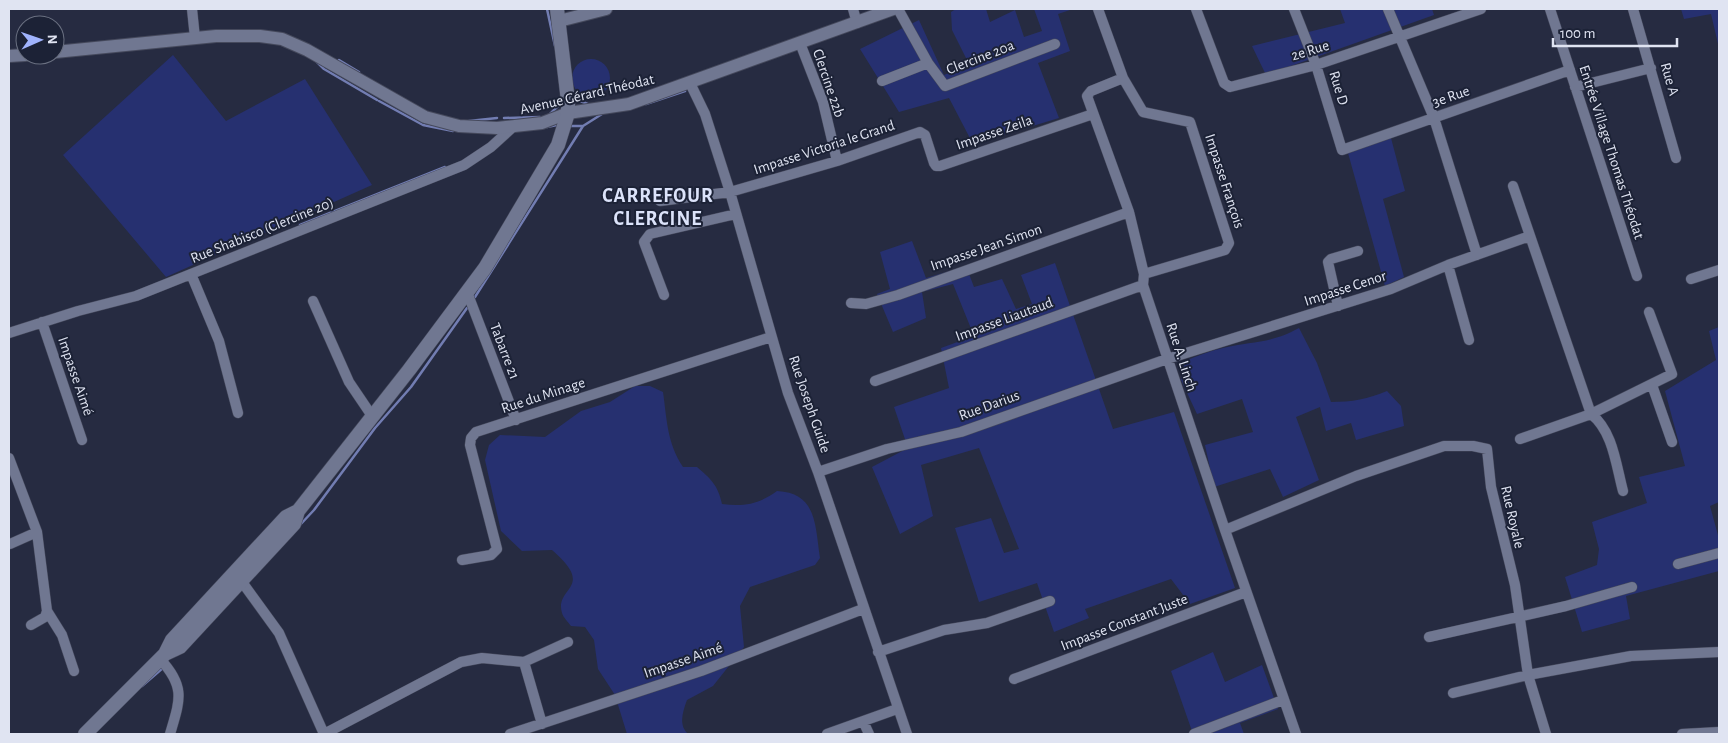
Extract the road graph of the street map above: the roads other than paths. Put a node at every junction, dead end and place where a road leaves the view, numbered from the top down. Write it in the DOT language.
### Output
graph roads {
  1 [pos="192,9"];
  2 [pos="606,9"];
  3 [pos="853,9"];
  4 [pos="893,9"];
  5 [pos="898,9"];
  6 [pos="1098,9"];
  7 [pos="1196,9"];
  8 [pos="1294,9"];
  9 [pos="1388,9"];
  10 [pos="1481,9"];
  11 [pos="1550,9"];
  12 [pos="1633,9"];
  13 [pos="1469,11"];
  14 [pos="558,15"];
  15 [pos="857,23"];
  16 [pos="1398,37"];
  17 [pos="195,38"];
  18 [pos="1055,44"];
  19 [pos="801,47"];
  20 [pos="65,51"];
  21 [pos="928,64"];
  22 [pos="1316,65"];
  23 [pos="1651,68"];
  24 [pos="1570,70"];
  25 [pos="1123,78"];
  26 [pos="882,81"];
  27 [pos="690,83"];
  28 [pos="1575,87"];
  29 [pos="568,112"];
  30 [pos="1093,114"];
  31 [pos="1434,118"];
  32 [pos="512,127"];
  33 [pos="925,135"];
  34 [pos="1342,150"];
  35 [pos="1676,158"];
  36 [pos="837,161"];
  37 [pos="1513,186"];
  38 [pos="730,192"];
  39 [pos="660,201"];
  40 [pos="1129,212"];
  41 [pos="736,214"];
  42 [pos="1530,236"];
  43 [pos="1358,251"];
  44 [pos="1477,255"];
  45 [pos="1448,265"];
  46 [pos="1719,270"];
  47 [pos="191,274"];
  48 [pos="1144,274"];
  49 [pos="1637,276"];
  50 [pos="1691,278"];
  51 [pos="1143,285"];
  52 [pos="467,292"];
  53 [pos="664,294"];
  54 [pos="312,300"];
  55 [pos="851,303"];
  56 [pos="1338,306"];
  57 [pos="1649,312"];
  58 [pos="42,322"];
  59 [pos="9,333"];
  60 [pos="771,337"];
  61 [pos="1469,340"];
  62 [pos="1167,359"];
  63 [pos="874,381"];
  64 [pos="1652,385"];
  65 [pos="238,412"];
  66 [pos="1591,414"];
  67 [pos="372,416"];
  68 [pos="516,420"];
  69 [pos="1520,439"];
  70 [pos="82,440"];
  71 [pos="1672,442"];
  72 [pos="9,458"];
  73 [pos="818,472"];
  74 [pos="1623,491"];
  75 [pos="298,510"];
  76 [pos="1225,530"];
  77 [pos="37,532"];
  78 [pos="10,544"];
  79 [pos="1719,553"];
  80 [pos="462,560"];
  81 [pos="1678,564"];
  82 [pos="242,582"];
  83 [pos="1632,587"];
  84 [pos="1246,592"];
  85 [pos="1050,602"];
  86 [pos="863,608"];
  87 [pos="47,611"];
  88 [pos="1519,617"];
  89 [pos="31,625"];
  90 [pos="1429,637"];
  91 [pos="568,642"];
  92 [pos="878,652"];
  93 [pos="1719,652"];
  94 [pos="163,657"];
  95 [pos="524,662"];
  96 [pos="74,671"];
  97 [pos="1528,675"];
  98 [pos="1014,679"];
  99 [pos="1453,693"];
  100 [pos="1283,700"];
  101 [pos="897,709"];
  102 [pos="863,722"];
  103 [pos="542,724"];
  104 [pos="1719,732"];
  105 [pos="85,734"];
  106 [pos="170,734"];
  107 [pos="324,734"];
  108 [pos="510,734"];
  109 [pos="826,734"];
  110 [pos="869,734"];
  111 [pos="907,734"];
  112 [pos="1194,734"];
  113 [pos="1296,734"];
  114 [pos="1546,734"];
  115 [pos="1682,734"];
  1 -- 17 [label="street"];
  2 -- 14 [label="street"];
  3 -- 15 [label="street"];
  4 -- 15 [label="street, Avenue Gérard Théodat"];
  5 -- 21 [label="street, Clercine 20a"];
  6 -- 25 [label="street"];
  7 -- 22 [label="street, 2e Rue"];
  8 -- 22 [label="street, Rue D"];
  9 -- 16 [label="street"];
  10 -- 13 [label="street, 2e Rue"];
  11 -- 24 [label="street, Entrée Village Thomas Théodat"];
  12 -- 23 [label="street, Rue A"];
  13 -- 16 [label="street, 2e Rue"];
  14 -- 29 [label="main road"];
  15 -- 19 [label="street, Avenue Gérard Théodat"];
  16 -- 22 [label="street, 2e Rue"];
  16 -- 31 [label="street"];
  17 -- 20 [label="street, Avenue Gérard Théodat"];
  17 -- 32 [label="street, Avenue Gérard Théodat"];
  18 -- 21 [label="street, Clercine 20a"];
  19 -- 27 [label="street, Avenue Gérard Théodat"];
  19 -- 36 [label="street, Clercine 22b"];
  21 -- 26 [label="street"];
  22 -- 34 [label="street, Rue D"];
  23 -- 28 [label="street"];
  23 -- 35 [label="street, Rue A"];
  24 -- 28 [label="street, Entrée Village Thomas Théodat"];
  24 -- 31 [label="street, 3e Rue"];
  25 -- 30 [label="street, Rue A. Linch"];
  25 -- 48 [label="street, Impasse François"];
  27 -- 29 [label="street, Avenue Gérard Théodat"];
  27 -- 38 [label="street, Rue Joseph Guide"];
  28 -- 49 [label="street, Entrée Village Thomas Théodat"];
  29 -- 32 [label="street, Avenue Gérard Théodat"];
  29 -- 52 [label="main road"];
  30 -- 33 [label="street, Impasse Zeila"];
  30 -- 40 [label="street, Rue A. Linch"];
  31 -- 34 [label="street, 3e Rue"];
  31 -- 44 [label="street"];
  32 -- 47 [label="street, Rue Shabisco (Clercine 20)"];
  33 -- 36 [label="street, Impasse Victoria le Grand"];
  36 -- 38 [label="street, Impasse Victoria le Grand"];
  37 -- 42 [label="street"];
  38 -- 39 [label="street, Impasse Victoria le Grand"];
  38 -- 41 [label="street, Rue Joseph Guide"];
  40 -- 48 [label="street, Rue A. Linch"];
  40 -- 55 [label="street, Impasse Jean Simon"];
  41 -- 53 [label="street"];
  41 -- 60 [label="street, Rue Joseph Guide"];
  42 -- 44 [label="street, Impasse Cenor"];
  42 -- 66 [label="street"];
  43 -- 56 [label="street"];
  44 -- 45 [label="street, Impasse Cenor"];
  45 -- 56 [label="street, Impasse Cenor"];
  45 -- 61 [label="street"];
  46 -- 50 [label="street"];
  47 -- 58 [label="street, Rue Shabisco (Clercine 20)"];
  47 -- 65 [label="street"];
  48 -- 51 [label="street, Rue A. Linch"];
  51 -- 62 [label="street, Rue A. Linch"];
  51 -- 63 [label="street, Impasse Liautaud"];
  52 -- 67 [label="main road"];
  52 -- 68 [label="street, Tabarre 21"];
  54 -- 67 [label="street"];
  56 -- 62 [label="street, Impasse Cenor"];
  57 -- 64 [label="street"];
  58 -- 59 [label="street, Rue Shabisco (Clercine 20)"];
  58 -- 70 [label="street, Impasse Aimé"];
  60 -- 68 [label="street, Rue du Minage"];
  60 -- 73 [label="street, Rue Joseph Guide"];
  62 -- 73 [label="street, Rue Darius"];
  62 -- 76 [label="street, Rue A. Linch"];
  64 -- 66 [label="street"];
  64 -- 71 [label="street"];
  66 -- 69 [label="street"];
  66 -- 74 [label="street"];
  67 -- 75 [label="main road"];
  68 -- 80 [label="street, Rue du Minage"];
  72 -- 77 [label="street"];
  73 -- 86 [label="street, Rue Joseph Guide"];
  75 -- 82 [label="main road"];
  75 -- 94 [label="main road"];
  76 -- 84 [label="street, Rue A. Linch"];
  76 -- 88 [label="street, Rue Royale"];
  77 -- 78 [label="street"];
  77 -- 87 [label="street"];
  79 -- 81 [label="street"];
  82 -- 94 [label="main road"];
  82 -- 107 [label="street"];
  83 -- 88 [label="street"];
  84 -- 98 [label="street, Impasse Constant Juste"];
  84 -- 100 [label="street, Rue A. Linch"];
  85 -- 92 [label="street"];
  86 -- 92 [label="street, Rue Joseph Guide"];
  86 -- 103 [label="street, Impasse Aimé"];
  87 -- 89 [label="street"];
  87 -- 96 [label="street"];
  88 -- 90 [label="street"];
  88 -- 97 [label="street, Rue Royale"];
  91 -- 95 [label="street"];
  92 -- 101 [label="street, Rue Joseph Guide"];
  93 -- 97 [label="street"];
  94 -- 105 [label="main road"];
  94 -- 106 [label="street"];
  95 -- 103 [label="street"];
  95 -- 107 [label="street"];
  97 -- 99 [label="street"];
  97 -- 114 [label="street, Rue Royale"];
  100 -- 112 [label="street"];
  100 -- 113 [label="street, Rue A. Linch"];
  101 -- 102 [label="street"];
  101 -- 111 [label="street, Rue Joseph Guide"];
  102 -- 109 [label="street"];
  102 -- 110 [label="street"];
  103 -- 108 [label="street, Impasse Aimé"];
  104 -- 115 [label="street"];
}
